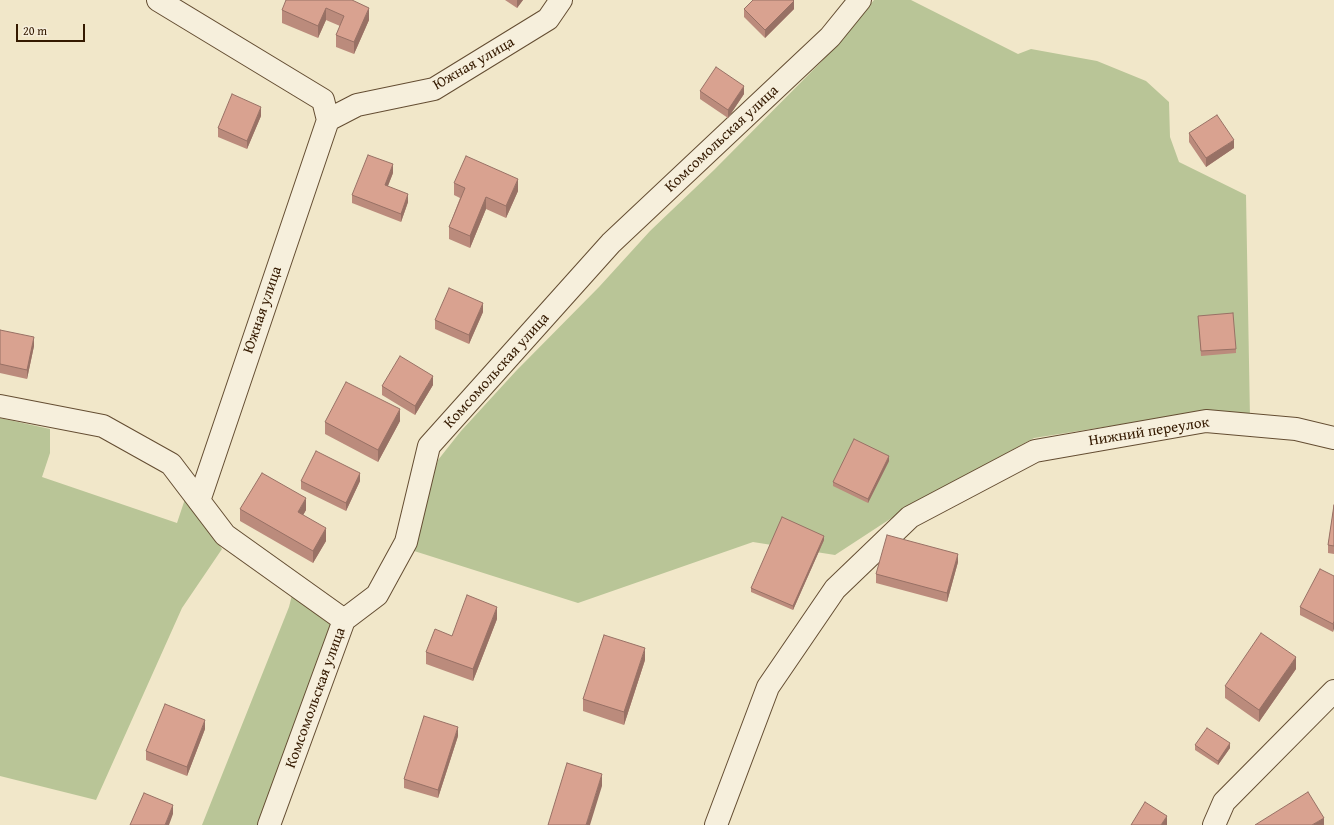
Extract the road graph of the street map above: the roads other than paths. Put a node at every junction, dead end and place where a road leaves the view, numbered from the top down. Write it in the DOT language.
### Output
graph roads {
  1 [pos="158,0"];
  2 [pos="560,0"];
  3 [pos="860,0"];
  4 [pos="328,120"];
  5 [pos="0,406"];
  6 [pos="1334,438"];
  7 [pos="199,501"];
  8 [pos="344,620"];
  9 [pos="1334,691"];
  10 [pos="269,825"];
  11 [pos="716,825"];
  12 [pos="1214,825"];
  1 -- 4 [label="street"];
  2 -- 4 [label="street, Южная улица"];
  3 -- 8 [label="street, Комсомольская улица"];
  4 -- 7 [label="street, Южная улица"];
  5 -- 7 [label="street"];
  6 -- 11 [label="street, Нижний переулок"];
  7 -- 8 [label="street"];
  8 -- 10 [label="street, Комсомольская улица"];
  9 -- 12 [label="street"];
}
